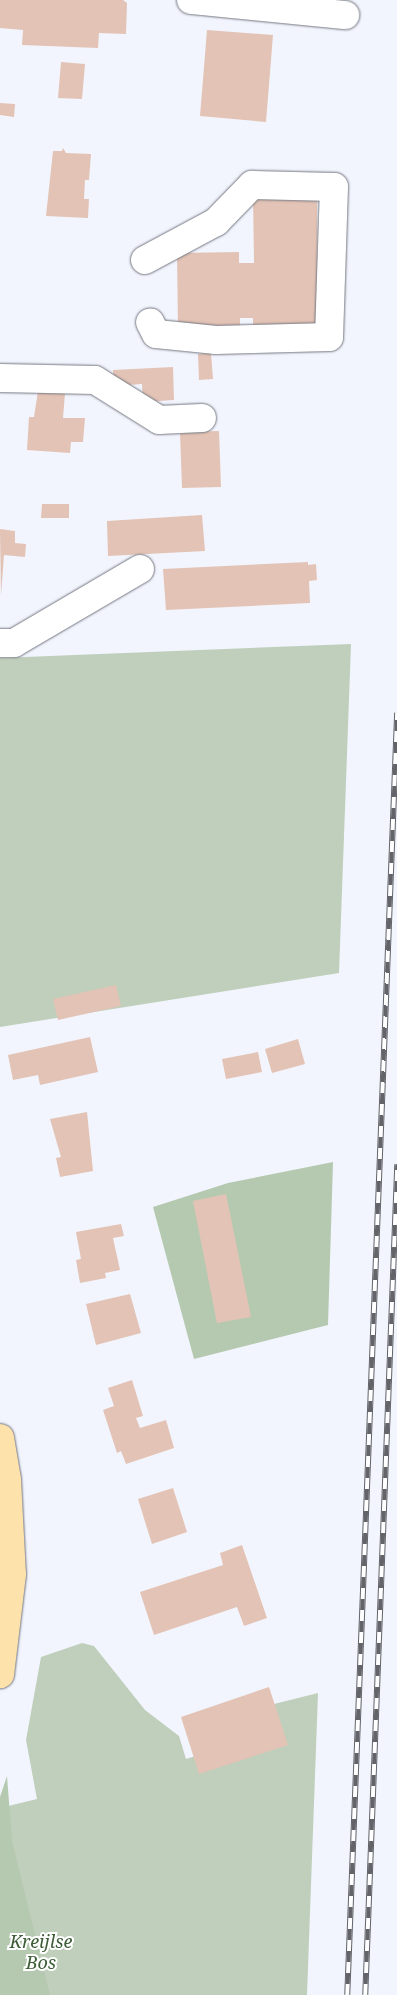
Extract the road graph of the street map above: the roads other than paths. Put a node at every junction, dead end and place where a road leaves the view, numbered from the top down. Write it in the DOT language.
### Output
graph roads {
  1 [pos="191,0"];
  2 [pos="345,15"];
  3 [pos="145,260"];
  4 [pos="150,322"];
  5 [pos="0,378"];
  6 [pos="202,418"];
  7 [pos="140,569"];
  8 [pos="0,643"];
  9 [pos="0,1438"];
  10 [pos="0,1674"];
  1 -- 2 [label="lane"];
  3 -- 4 [label="lane"];
  5 -- 6 [label="lane"];
  7 -- 8 [label="lane"];
  9 -- 10 [label="main road"];
}
